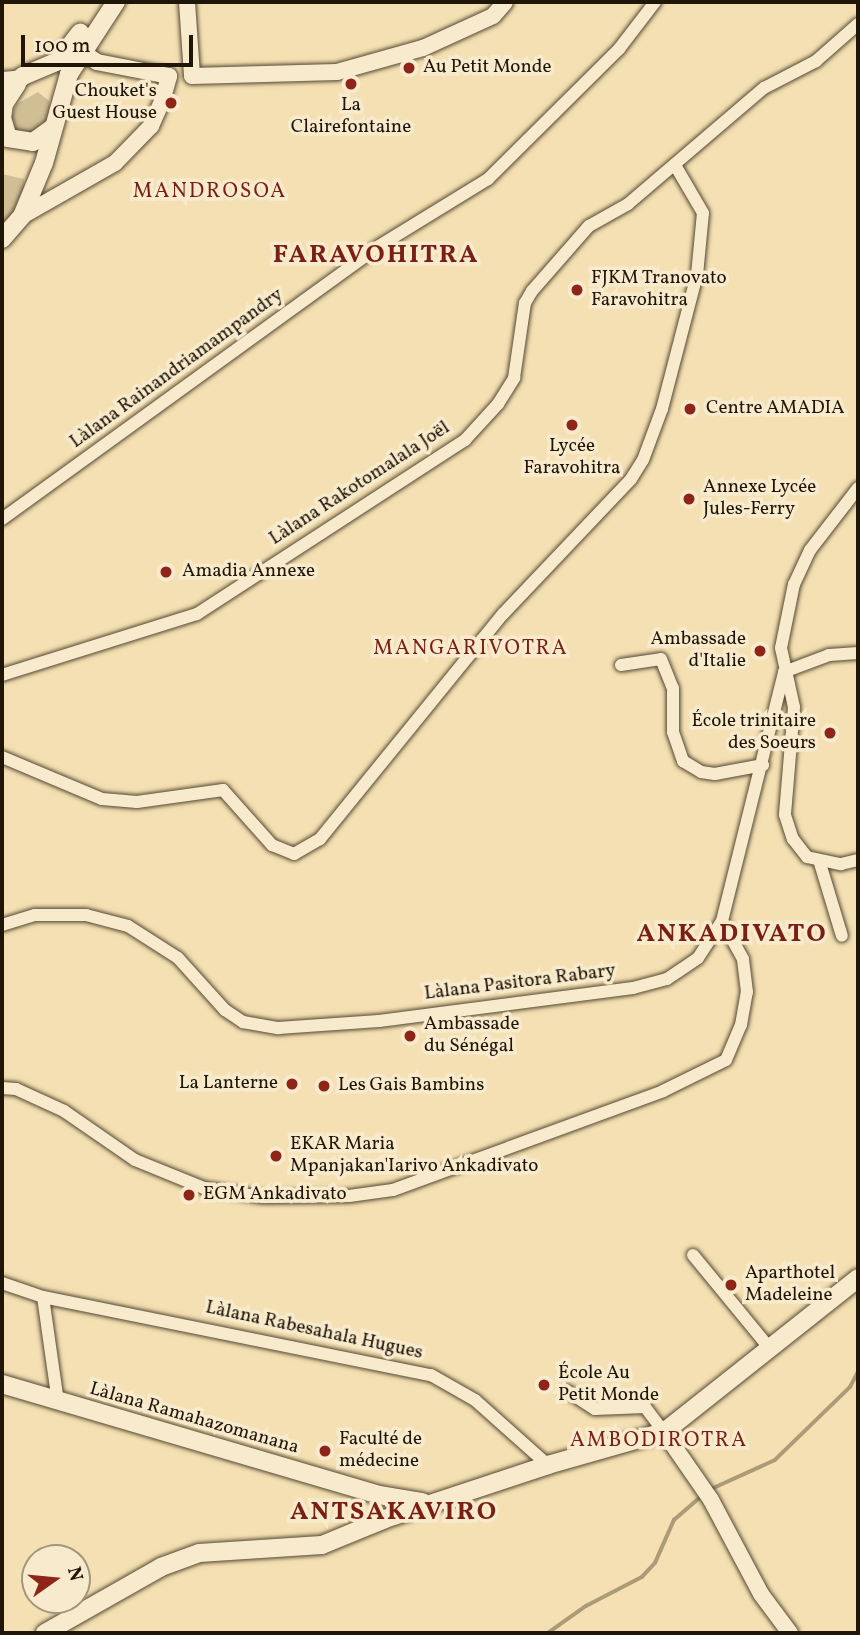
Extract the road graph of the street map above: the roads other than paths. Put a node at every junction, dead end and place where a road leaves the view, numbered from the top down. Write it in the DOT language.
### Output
graph roads {
  1 [pos="102,2"];
  2 [pos="116,2"];
  3 [pos="187,2"];
  4 [pos="505,2"];
  5 [pos="655,2"];
  6 [pos="858,24"];
  7 [pos="74,53"];
  8 [pos="23,76"];
  9 [pos="169,76"];
  10 [pos="192,76"];
  11 [pos="2,78"];
  12 [pos="2,93"];
  13 [pos="54,127"];
  14 [pos="675,165"];
  15 [pos="22,216"];
  16 [pos="2,239"];
  17 [pos="858,488"];
  18 [pos="2,519"];
  19 [pos="858,653"];
  20 [pos="621,665"];
  21 [pos="784,672"];
  22 [pos="2,675"];
  23 [pos="2,757"];
  24 [pos="764,765"];
  25 [pos="819,860"];
  26 [pos="858,860"];
  27 [pos="722,921"];
  28 [pos="2,925"];
  29 [pos="842,936"];
  30 [pos="2,1088"];
  31 [pos="693,1255"];
  32 [pos="858,1278"];
  33 [pos="2,1283"];
  34 [pos="43,1297"];
  35 [pos="771,1350"];
  36 [pos="2,1384"];
  37 [pos="568,1391"];
  38 [pos="58,1403"];
  39 [pos="664,1432"];
  40 [pos="548,1465"];
  41 [pos="379,1495"];
  42 [pos="457,1496"];
  43 [pos="384,1525"];
  44 [pos="46,1633"];
  45 [pos="790,1633"];
  1 -- 7 [label="main road"];
  2 -- 7 [label="main road"];
  3 -- 10 [label="street"];
  4 -- 10 [label="street"];
  5 -- 18 [label="street, Làlana Rainandriamampandry"];
  6 -- 14 [label="street, Làlana Rakotomalala Joël"];
  7 -- 8 [label="main road"];
  7 -- 9 [label="street"];
  7 -- 13 [label="main road"];
  8 -- 11 [label="street"];
  8 -- 12 [label="main road"];
  8 -- 13 [label="main road"];
  9 -- 10 [label="street"];
  9 -- 15 [label="street"];
  13 -- 15 [label="main road"];
  14 -- 22 [label="street, Làlana Rakotomalala Joël"];
  14 -- 23 [label="street"];
  15 -- 16 [label="main road"];
  17 -- 21 [label="street"];
  19 -- 21 [label="street"];
  20 -- 24 [label="street"];
  21 -- 24 [label="street, Làlana Pasitora Rabary"];
  21 -- 25 [label="street"];
  24 -- 27 [label="street, Làlana Pasitora Rabary"];
  25 -- 26 [label="street"];
  25 -- 29 [label="street"];
  27 -- 28 [label="street, Làlana Pasitora Rabary"];
  27 -- 30 [label="street"];
  31 -- 35 [label="street"];
  32 -- 35 [label="main road"];
  33 -- 34 [label="street, Làlana Rabesahala Hugues"];
  34 -- 38 [label="street"];
  34 -- 40 [label="street, Làlana Rabesahala Hugues"];
  35 -- 39 [label="main road"];
  36 -- 38 [label="main road, Làlana Ramahazomanana"];
  37 -- 39 [label="street"];
  38 -- 41 [label="main road, Làlana Ramahazomanana"];
  39 -- 40 [label="main road"];
  39 -- 45 [label="street"];
  40 -- 42 [label="main road"];
  41 -- 42 [label="main road, Làlana Ramahazomanana"];
  41 -- 43 [label="main road"];
  42 -- 43 [label="main road"];
  43 -- 44 [label="main road"];
}
